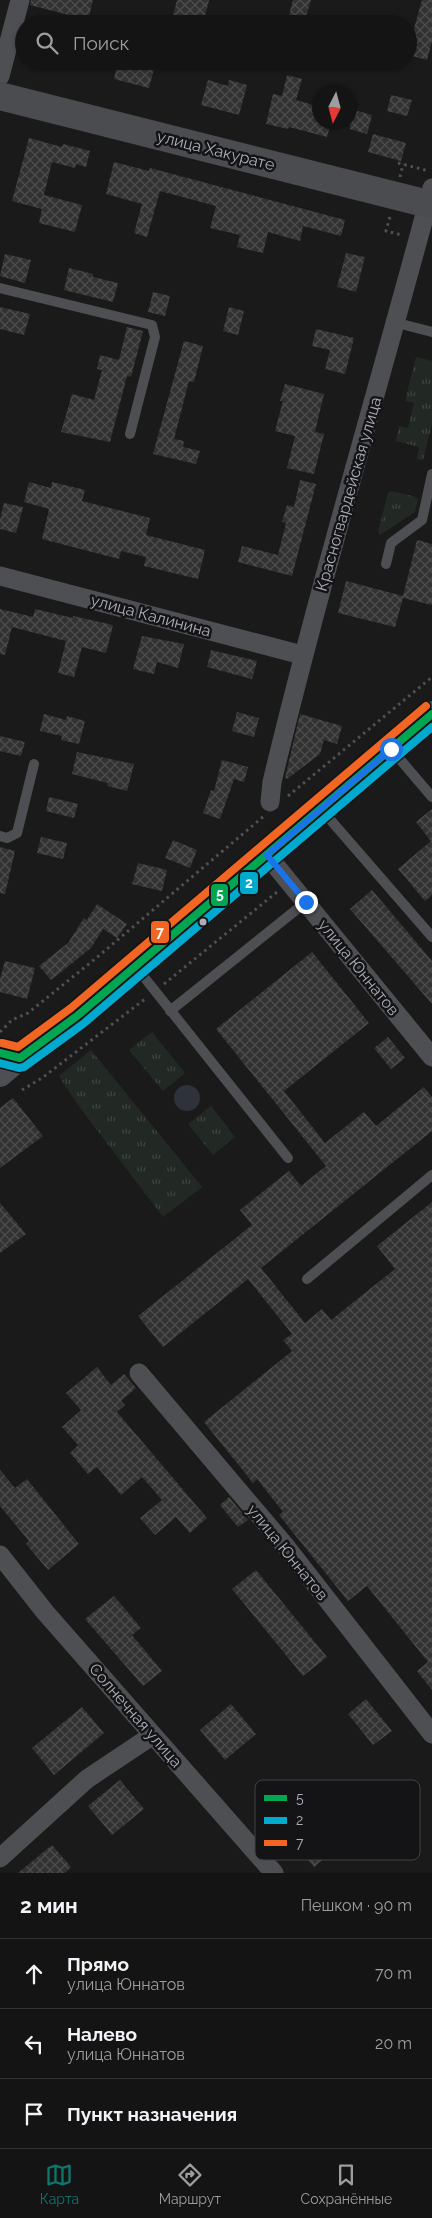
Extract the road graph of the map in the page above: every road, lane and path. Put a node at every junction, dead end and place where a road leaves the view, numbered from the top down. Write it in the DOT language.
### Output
graph roads {
  1 [pos="20,0"];
  2 [pos="16,15"];
  3 [pos="15,19"];
  4 [pos="0,76"];
  5 [pos="0,96"];
  6 [pos="398,163"];
  7 [pos="432,172"];
  8 [pos="431,198"];
  9 [pos="0,288"];
  10 [pos="397,323"];
  11 [pos="432,332"];
  12 [pos="130,434"];
  13 [pos="432,474"];
  14 [pos="386,564"];
  15 [pos="0,576"];
  16 [pos="302,654"];
  17 [pos="432,677"];
  18 [pos="432,714"];
  19 [pos="391,749"];
  20 [pos="34,764"];
  21 [pos="432,797"];
  22 [pos="273,805"];
  23 [pos="321,809"];
  24 [pos="0,836"];
  25 [pos="267,855"];
  26 [pos="306,902"];
  27 [pos="432,937"];
  28 [pos="135,966"];
  29 [pos="170,1011"];
  30 [pos="0,1032"];
  31 [pos="10,1056"];
  32 [pos="432,1057"];
  33 [pos="0,1075"];
  34 [pos="288,1158"];
  35 [pos="432,1175"];
  36 [pos="307,1279"];
  37 [pos="139,1373"];
  38 [pos="0,1555"];
  39 [pos="432,1734"];
  40 [pos="153,1735"];
  41 [pos="255,1851"];
  42 [pos="0,1858"];
  43 [pos="263,1860"];
  44 [pos="274,1873"];
  1 -- 2 [label="street"];
  3 -- 4 [label="street"];
  5 -- 8 [label="main road, улица Хакурате"];
  6 -- 7 [label="path"];
  8 -- 10 [label="street, Красногвардейская улица"];
  9 -- 12 [label="lane"];
  10 -- 11 [label="lane"];
  10 -- 16 [label="street, Красногвардейская улица"];
  13 -- 14 [label="lane"];
  15 -- 16 [label="street, улица Калинина"];
  16 -- 22 [label="street, Красногвардейская улица"];
  17 -- 22 [label="path"];
  18 -- 19 [label="main road"];
  19 -- 21 [label="lane"];
  19 -- 23 [label="main road"];
  20 -- 24 [label="lane"];
  22 -- 30 [label="path"];
  23 -- 25 [label="main road"];
  23 -- 27 [label="lane"];
  25 -- 26 [label="street, улица Юннатов"];
  25 -- 28 [label="main road"];
  26 -- 29 [label="lane"];
  26 -- 32 [label="street, улица Юннатов"];
  28 -- 29 [label="lane"];
  28 -- 31 [label="main road"];
  29 -- 34 [label="lane"];
  31 -- 33 [label="street"];
  35 -- 36 [label="lane"];
  37 -- 39 [label="street, улица Юннатов"];
  38 -- 40 [label="street, Солнечная улица"];
  40 -- 41 [label="street, Солнечная улица"];
  40 -- 42 [label="street"];
  43 -- 44 [label="street, Солнечная улица"];
}
